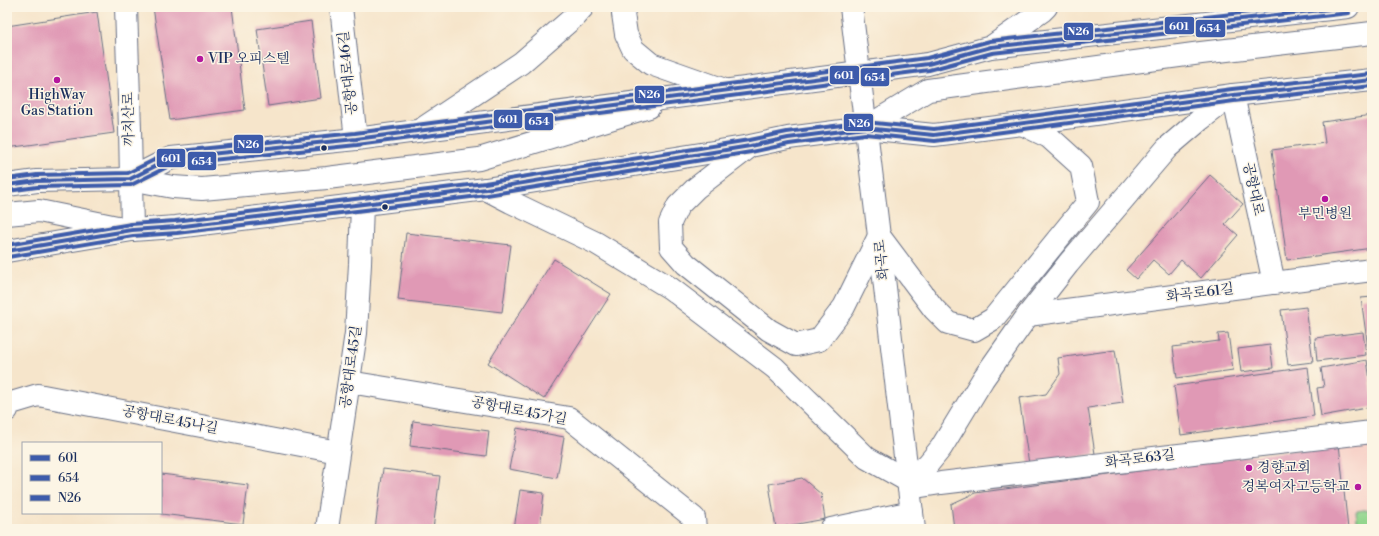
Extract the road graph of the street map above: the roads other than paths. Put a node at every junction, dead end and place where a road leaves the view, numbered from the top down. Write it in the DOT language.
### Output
graph roads {
  1 [pos="126,7"];
  2 [pos="341,7"];
  3 [pos="582,7"];
  4 [pos="625,7"];
  5 [pos="851,7"];
  6 [pos="1046,7"];
  7 [pos="1348,7"];
  8 [pos="1217,11"];
  9 [pos="1372,33"];
  10 [pos="991,47"];
  11 [pos="859,73"];
  12 [pos="1372,80"];
  13 [pos="727,90"];
  14 [pos="1233,95"];
  15 [pos="683,96"];
  16 [pos="1022,124"];
  17 [pos="865,128"];
  18 [pos="420,131"];
  19 [pos="356,139"];
  20 [pos="750,146"];
  21 [pos="130,179"];
  22 [pos="7,185"];
  23 [pos="486,188"];
  24 [pos="362,204"];
  25 [pos="7,214"];
  26 [pos="132,230"];
  27 [pos="879,236"];
  28 [pos="7,251"];
  29 [pos="1372,270"];
  30 [pos="1274,283"];
  31 [pos="1028,315"];
  32 [pos="349,382"];
  33 [pos="7,410"];
  34 [pos="1372,432"];
  35 [pos="338,452"];
  36 [pos="908,485"];
  37 [pos="913,521"];
  38 [pos="327,529"];
  39 [pos="695,529"];
  40 [pos="831,529"];
  1 -- 21 [label="main road, 까치산로"];
  2 -- 19 [label="main road, 공항대로46길"];
  3 -- 18 [label="main road"];
  4 -- 13 [label="main road"];
  5 -- 11 [label="main road, 화곡로"];
  6 -- 10 [label="main road"];
  7 -- 8 [label="main road"];
  8 -- 10 [label="main road"];
  9 -- 17 [label="main road"];
  10 -- 11 [label="main road"];
  11 -- 13 [label="main road"];
  11 -- 17 [label="main road, 화곡로"];
  12 -- 14 [label="main road"];
  13 -- 15 [label="main road"];
  14 -- 16 [label="main road"];
  14 -- 30 [label="main road, 공항대로"];
  14 -- 31 [label="main road"];
  15 -- 18 [label="main road"];
  15 -- 21 [label="main road"];
  16 -- 17 [label="main road"];
  16 -- 27 [label="main road"];
  17 -- 20 [label="main road"];
  17 -- 27 [label="main road, 화곡로"];
  18 -- 19 [label="main road"];
  19 -- 21 [label="main road"];
  20 -- 23 [label="main road"];
  20 -- 27 [label="main road"];
  21 -- 22 [label="main road"];
  21 -- 26 [label="main road, 까치산로"];
  23 -- 24 [label="main road"];
  23 -- 36 [label="main road"];
  24 -- 26 [label="main road"];
  24 -- 32 [label="main road, 공항대로45길"];
  25 -- 26 [label="main road"];
  26 -- 28 [label="main road"];
  27 -- 36 [label="main road, 화곡로"];
  29 -- 30 [label="main road, 화곡로61길"];
  30 -- 31 [label="main road, 화곡로61길"];
  31 -- 36 [label="main road"];
  32 -- 35 [label="main road, 공항대로45길"];
  32 -- 39 [label="main road, 공항대로45가길"];
  33 -- 35 [label="main road, 공항대로45나길"];
  34 -- 36 [label="main road, 화곡로63길"];
  35 -- 38 [label="main road, 공항대로45길"];
  36 -- 37 [label="main road, 화곡로"];
  37 -- 40 [label="main road, 화곡로"];
}
